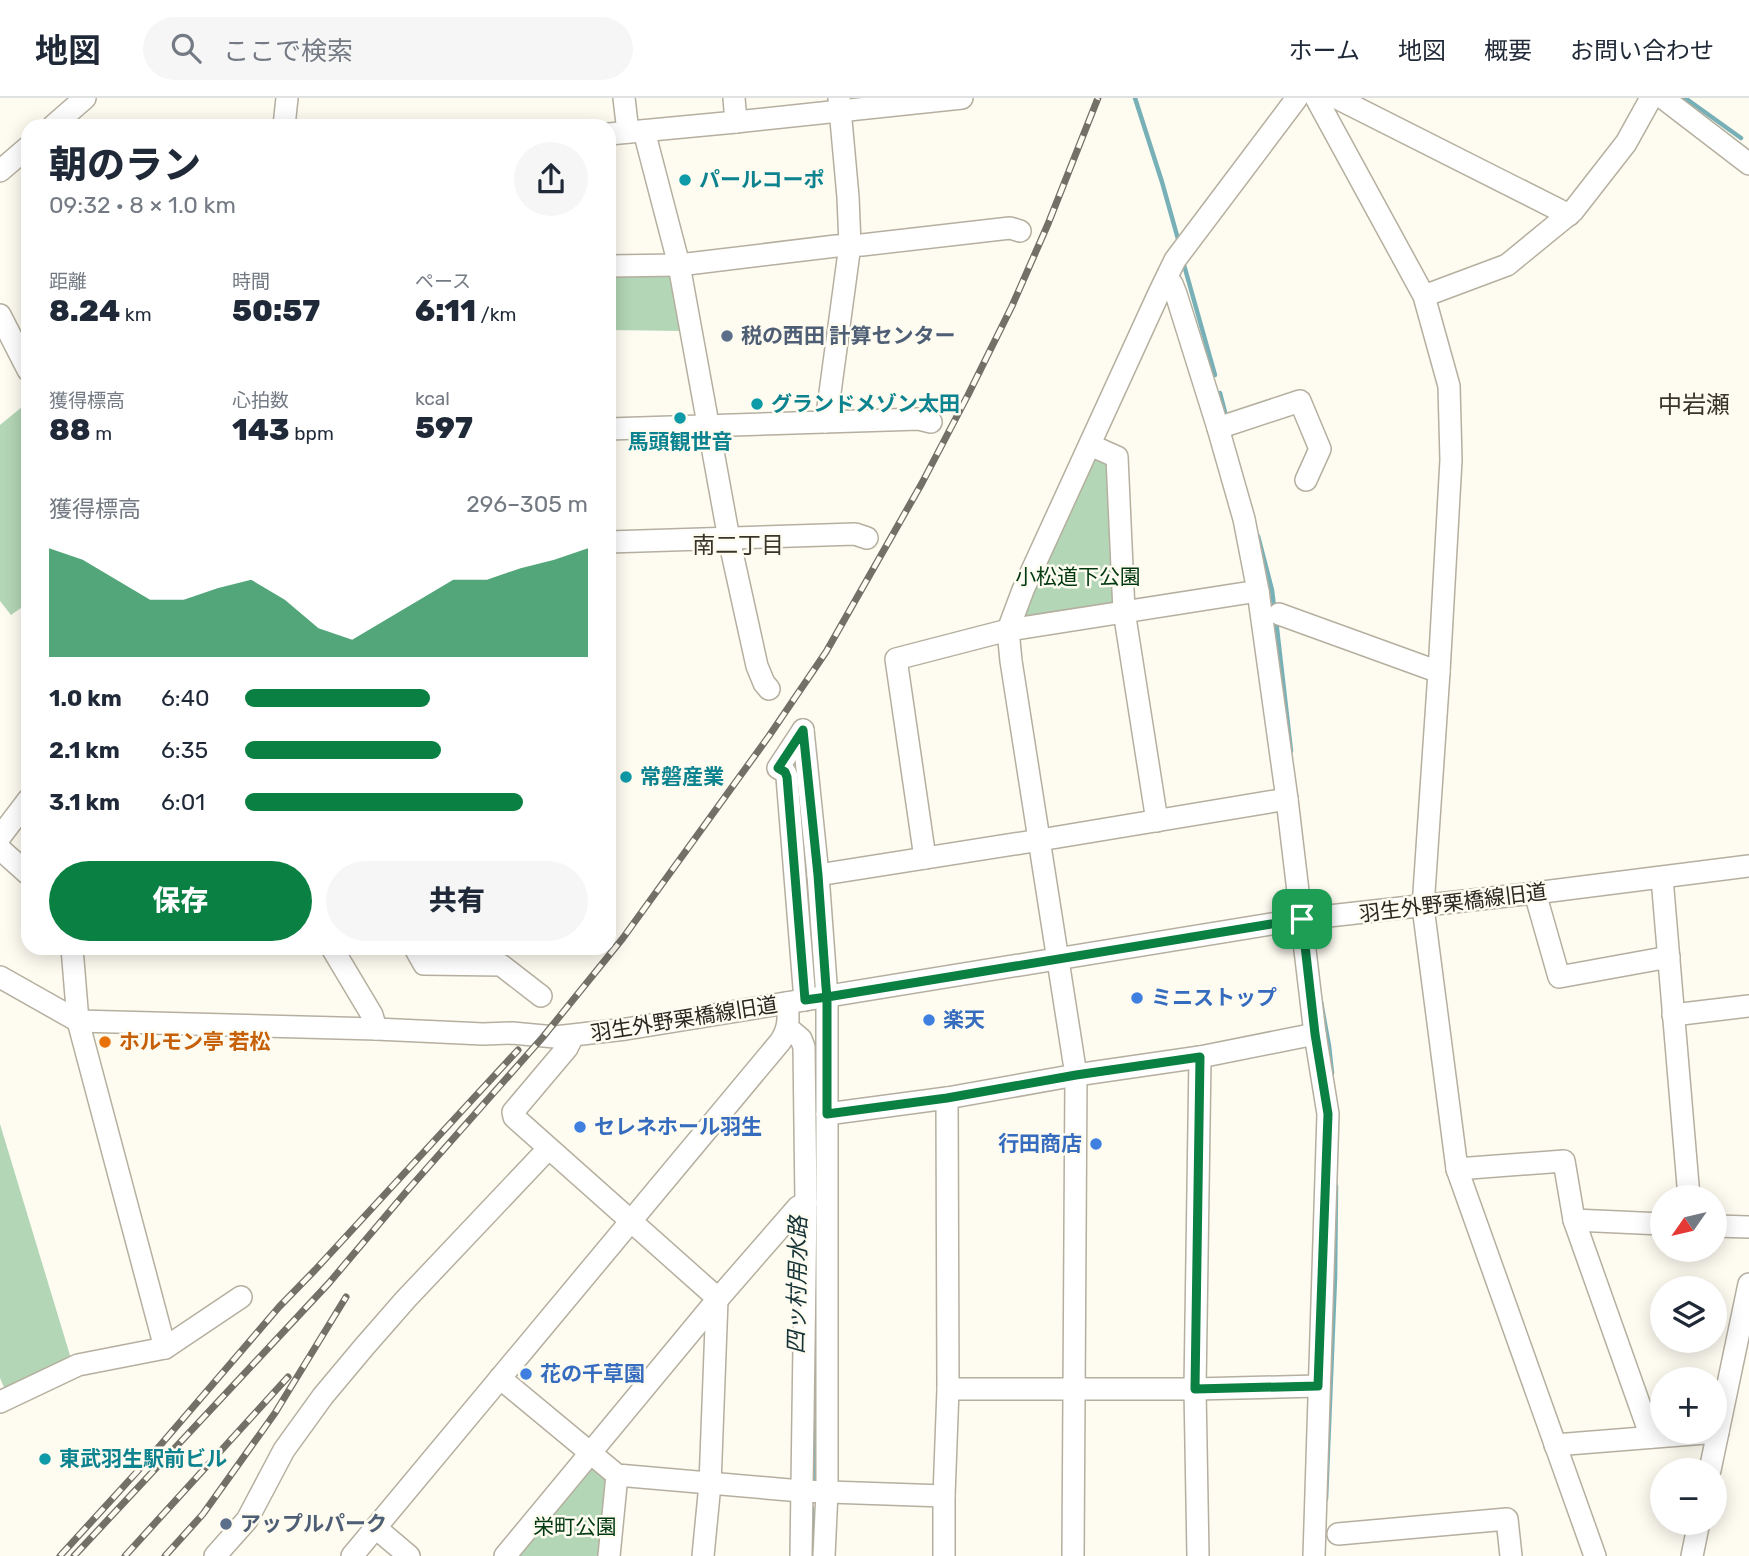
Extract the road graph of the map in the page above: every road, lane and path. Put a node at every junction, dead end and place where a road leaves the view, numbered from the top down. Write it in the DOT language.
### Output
graph roads {
  1 [pos="85,98"];
  2 [pos="287,98"];
  3 [pos="624,98"];
  4 [pos="734,98"];
  5 [pos="962,98"];
  6 [pos="1297,98"];
  7 [pos="1316,98"];
  8 [pos="1338,98"];
  9 [pos="1651,98"];
  10 [pos="1664,98"];
  11 [pos="840,104"];
  12 [pos="60,119"];
  13 [pos="285,119"];
  14 [pos="736,122"];
  15 [pos="627,133"];
  16 [pos="21,155"];
  17 [pos="1747,157"];
  18 [pos="0,172"];
  19 [pos="1569,215"];
  20 [pos="1020,230"];
  21 [pos="850,245"];
  22 [pos="679,265"];
  23 [pos="616,266"];
  24 [pos="1167,279"];
  25 [pos="1424,296"];
  26 [pos="0,316"];
  27 [pos="21,356"];
  28 [pos="826,422"];
  29 [pos="931,422"];
  30 [pos="707,426"];
  31 [pos="1218,428"];
  32 [pos="616,429"];
  33 [pos="1090,445"];
  34 [pos="1306,480"];
  35 [pos="867,538"];
  36 [pos="729,539"];
  37 [pos="616,542"];
  38 [pos="1258,591"];
  39 [pos="1124,611"];
  40 [pos="1279,614"];
  41 [pos="1008,630"];
  42 [pos="1439,672"];
  43 [pos="769,689"];
  44 [pos="1286,799"];
  45 [pos="21,809"];
  46 [pos="1157,821"];
  47 [pos="0,837"];
  48 [pos="1040,840"];
  49 [pos="0,849"];
  50 [pos="925,858"];
  51 [pos="1749,866"];
  52 [pos="21,868"];
  53 [pos="818,875"];
  54 [pos="1661,878"];
  55 [pos="1535,893"];
  56 [pos="1423,907"];
  57 [pos="1302,919"];
  58 [pos="73,955"];
  59 [pos="336,955"];
  60 [pos="419,955"];
  61 [pos="502,957"];
  62 [pos="1669,957"];
  63 [pos="1057,960"];
  64 [pos="0,977"];
  65 [pos="541,996"];
  66 [pos="827,997"];
  67 [pos="796,1001"];
  68 [pos="1749,1006"];
  69 [pos="1673,1015"];
  70 [pos="78,1021"];
  71 [pos="788,1028"];
  72 [pos="376,1029"];
  73 [pos="1315,1034"];
  74 [pos="573,1036"];
  75 [pos="1200,1057"];
  76 [pos="1076,1075"];
  77 [pos="947,1098"];
  78 [pos="827,1114"];
  79 [pos="548,1149"];
  80 [pos="1457,1169"];
  81 [pos="1688,1185"];
  82 [pos="806,1203"];
  83 [pos="1574,1220"];
  84 [pos="631,1222"];
  85 [pos="1650,1223"];
  86 [pos="1727,1226"];
  87 [pos="1749,1227"];
  88 [pos="1749,1283"];
  89 [pos="241,1297"];
  90 [pos="717,1300"];
  91 [pos="165,1348"];
  92 [pos="500,1378"];
  93 [pos="1318,1386"];
  94 [pos="948,1389"];
  95 [pos="1195,1389"];
  96 [pos="1727,1389"];
  97 [pos="1075,1390"];
  98 [pos="0,1402"];
  99 [pos="1650,1434"];
  100 [pos="1650,1437"];
  101 [pos="1555,1444"];
  102 [pos="591,1453"];
  103 [pos="617,1475"];
  104 [pos="710,1483"];
  105 [pos="813,1492"];
  106 [pos="944,1496"];
  107 [pos="376,1528"];
  108 [pos="1338,1534"];
  109 [pos="1696,1535"];
  110 [pos="215,1556"];
  111 [pos="352,1556"];
  112 [pos="409,1556"];
  113 [pos="505,1556"];
  114 [pos="609,1556"];
  115 [pos="703,1556"];
  116 [pos="801,1556"];
  117 [pos="824,1556"];
  118 [pos="944,1556"];
  119 [pos="1073,1556"];
  120 [pos="1198,1556"];
  121 [pos="1314,1556"];
  122 [pos="1511,1556"];
  123 [pos="1595,1556"];
  124 [pos="1692,1556"];
  1 -- 12 [label="street"];
  2 -- 13 [label="street"];
  3 -- 15 [label="street"];
  4 -- 14 [label="street"];
  5 -- 11 [label="street"];
  6 -- 24 [label="street"];
  7 -- 25 [label="street"];
  8 -- 19 [label="street"];
  9 -- 19 [label="street"];
  10 -- 17 [label="street"];
  11 -- 14 [label="street"];
  11 -- 21 [label="street"];
  14 -- 15 [label="street"];
  15 -- 22 [label="street"];
  16 -- 18 [label="street"];
  19 -- 25 [label="street"];
  20 -- 21 [label="street"];
  21 -- 22 [label="street"];
  21 -- 28 [label="street"];
  22 -- 23 [label="street"];
  22 -- 30 [label="street"];
  24 -- 31 [label="street"];
  24 -- 33 [label="street"];
  25 -- 42 [label="street"];
  26 -- 27 [label="street"];
  28 -- 29 [label="street"];
  28 -- 30 [label="street"];
  30 -- 32 [label="street"];
  30 -- 36 [label="street"];
  31 -- 34 [label="street"];
  31 -- 38 [label="street"];
  33 -- 39 [label="street"];
  33 -- 41 [label="street"];
  35 -- 36 [label="street"];
  36 -- 37 [label="street"];
  36 -- 43 [label="street"];
  38 -- 39 [label="street"];
  38 -- 44 [label="street"];
  39 -- 41 [label="street"];
  39 -- 46 [label="street"];
  40 -- 42 [label="street"];
  41 -- 48 [label="street"];
  41 -- 50 [label="street"];
  42 -- 56 [label="street"];
  44 -- 46 [label="street"];
  44 -- 57 [label="street"];
  45 -- 47 [label="street"];
  46 -- 48 [label="street"];
  48 -- 50 [label="street"];
  48 -- 63 [label="street"];
  49 -- 52 [label="street"];
  50 -- 53 [label="street"];
  51 -- 54 [label="street, 羽生外野栗橋線旧道"];
  53 -- 66 [label="street"];
  53 -- 67 [label="street"];
  54 -- 55 [label="street, 羽生外野栗橋線旧道"];
  54 -- 62 [label="street"];
  55 -- 56 [label="street, 羽生外野栗橋線旧道"];
  55 -- 62 [label="street"];
  56 -- 57 [label="street, 羽生外野栗橋線旧道"];
  56 -- 80 [label="street"];
  57 -- 63 [label="street, 羽生外野栗橋線旧道"];
  57 -- 73 [label="street"];
  58 -- 70 [label="street"];
  59 -- 72 [label="street"];
  60 -- 61 [label="street"];
  61 -- 65 [label="street"];
  62 -- 69 [label="street"];
  63 -- 66 [label="street, 羽生外野栗橋線旧道"];
  63 -- 76 [label="street"];
  64 -- 70 [label="street, 羽生外野栗橋線旧道"];
  66 -- 67 [label="street, 羽生外野栗橋線旧道"];
  66 -- 78 [label="street"];
  67 -- 71 [label="street"];
  67 -- 74 [label="street, 羽生外野栗橋線旧道"];
  68 -- 69 [label="street"];
  69 -- 81 [label="street"];
  70 -- 72 [label="street, 羽生外野栗橋線旧道"];
  70 -- 91 [label="street"];
  71 -- 82 [label="street"];
  71 -- 84 [label="street"];
  72 -- 74 [label="street, 羽生外野栗橋線旧道"];
  73 -- 75 [label="street"];
  73 -- 93 [label="street"];
  74 -- 79 [label="street"];
  75 -- 76 [label="street"];
  75 -- 95 [label="street"];
  76 -- 77 [label="street"];
  76 -- 97 [label="street"];
  77 -- 78 [label="street"];
  77 -- 94 [label="street"];
  78 -- 105 [label="street"];
  79 -- 84 [label="street"];
  79 -- 110 [label="street"];
  80 -- 83 [label="street"];
  80 -- 101 [label="street"];
  82 -- 90 [label="street"];
  82 -- 105 [label="street"];
  83 -- 85 [label="street"];
  83 -- 99 [label="street"];
  84 -- 90 [label="street"];
  84 -- 92 [label="street"];
  86 -- 87 [label="street"];
  88 -- 96 [label="street"];
  89 -- 91 [label="street"];
  90 -- 102 [label="street"];
  90 -- 104 [label="street"];
  91 -- 98 [label="street"];
  92 -- 102 [label="street"];
  92 -- 107 [label="street"];
  93 -- 95 [label="street"];
  93 -- 121 [label="street"];
  94 -- 97 [label="street"];
  94 -- 106 [label="street"];
  95 -- 97 [label="street"];
  95 -- 120 [label="street"];
  97 -- 119 [label="street"];
  100 -- 101 [label="street"];
  101 -- 123 [label="street"];
  102 -- 103 [label="street"];
  102 -- 113 [label="street"];
  103 -- 104 [label="street"];
  103 -- 114 [label="street"];
  104 -- 105 [label="street"];
  104 -- 115 [label="street"];
  105 -- 106 [label="street"];
  105 -- 116 [label="street"];
  105 -- 117 [label="street"];
  106 -- 118 [label="street"];
  107 -- 111 [label="street"];
  107 -- 112 [label="street"];
  108 -- 122 [label="street"];
  109 -- 124 [label="street"];
}
